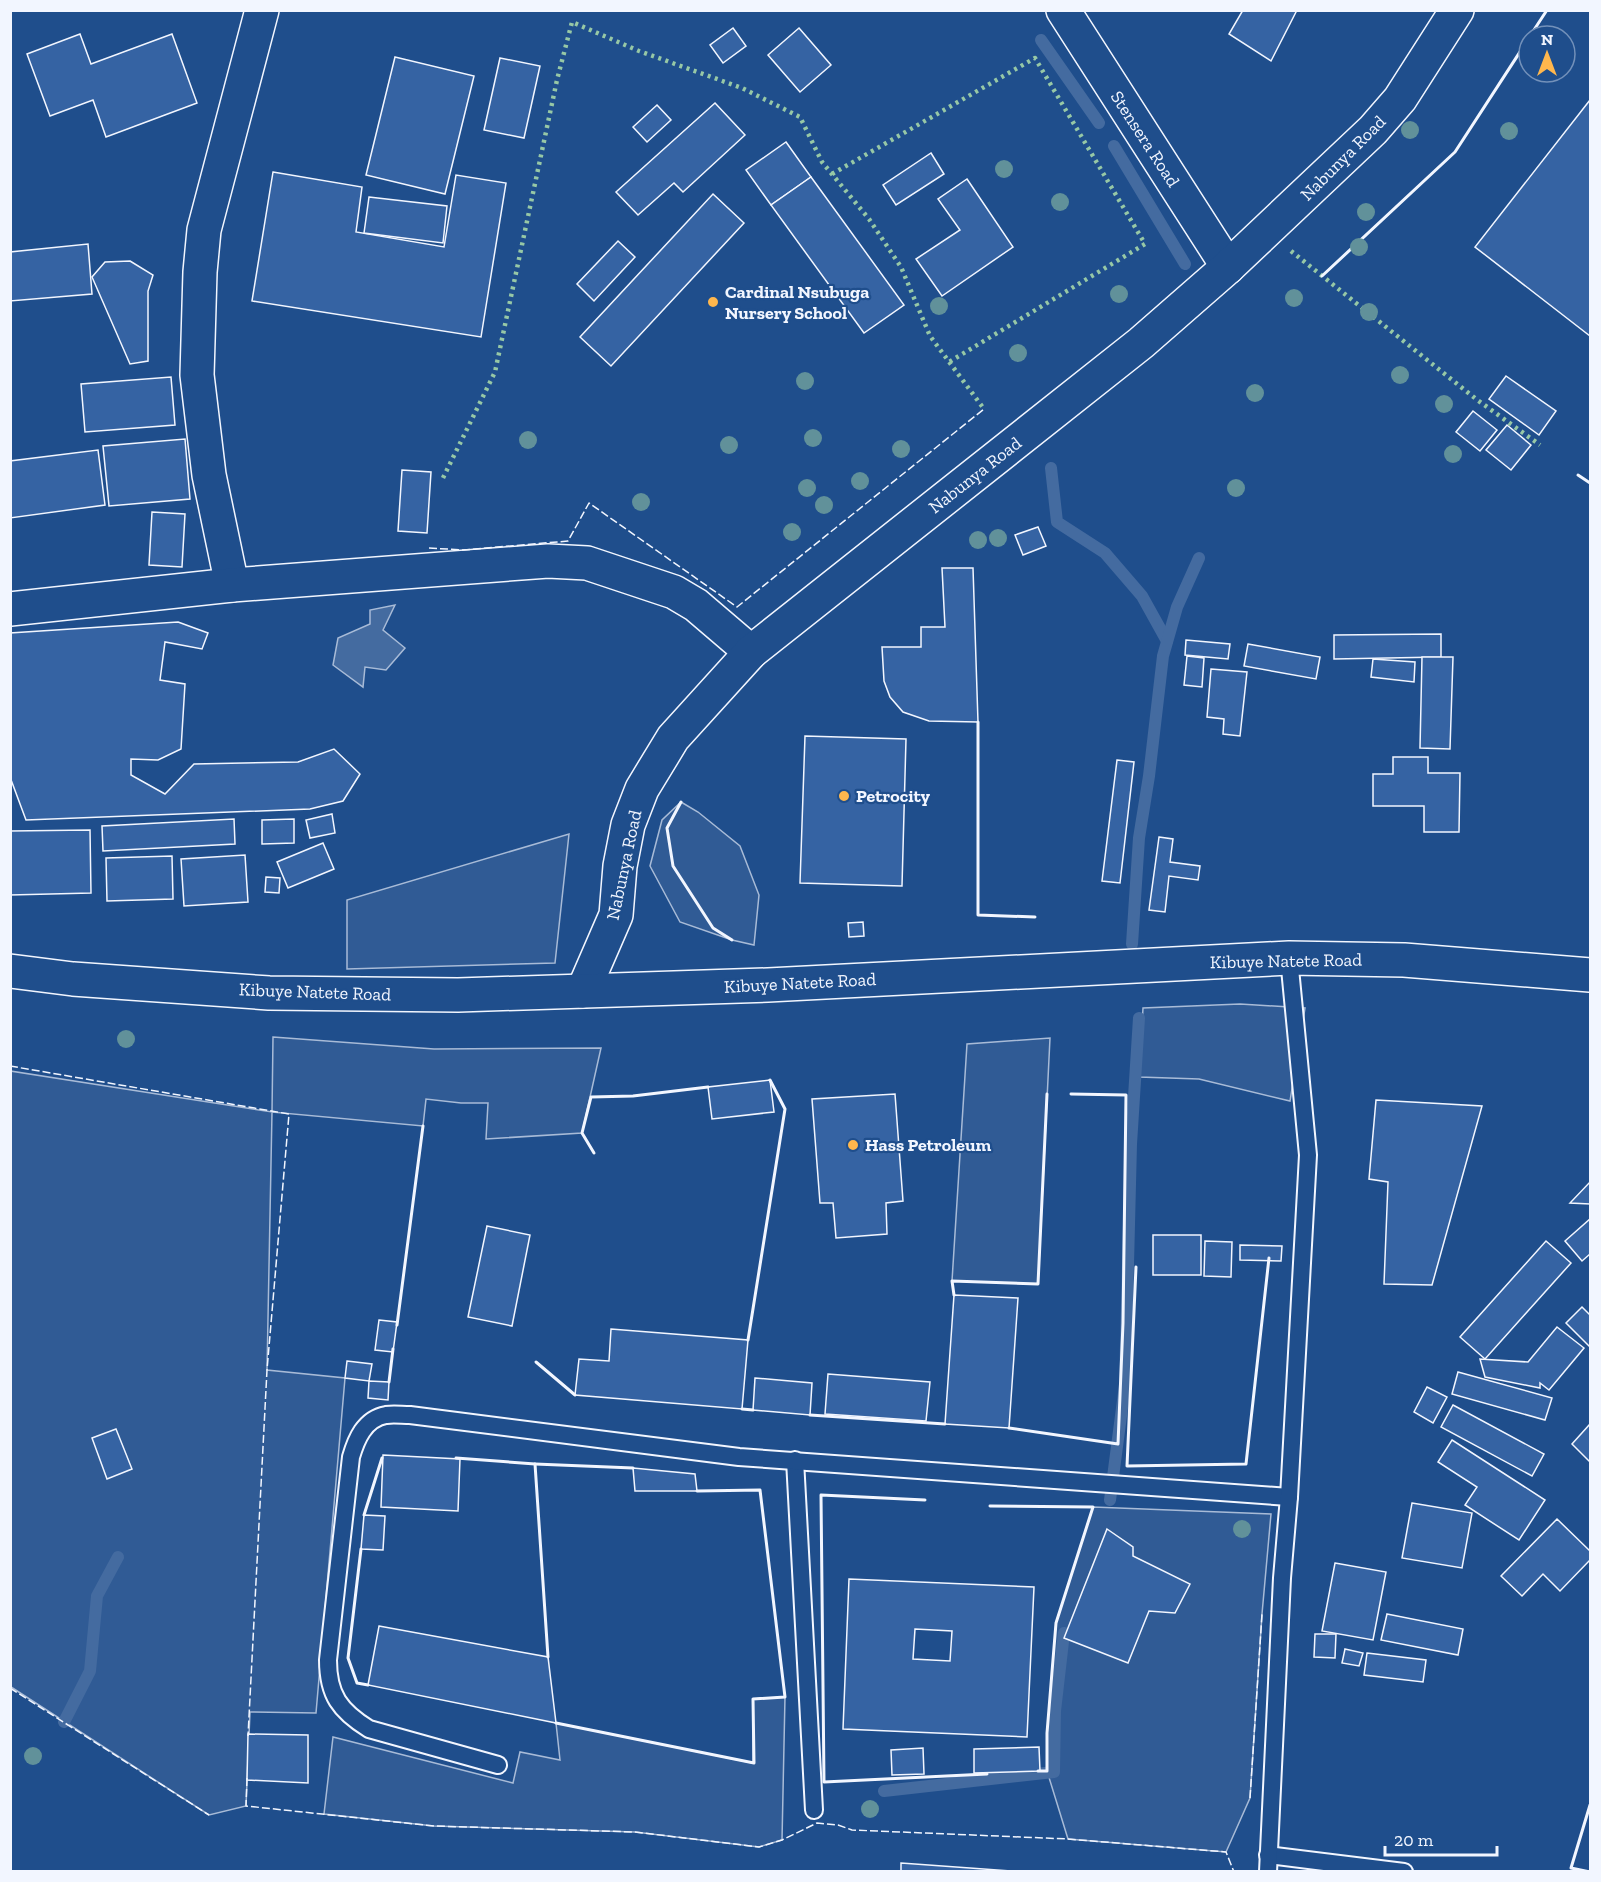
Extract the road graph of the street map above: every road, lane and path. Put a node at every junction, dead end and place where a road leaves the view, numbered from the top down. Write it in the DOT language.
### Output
graph roads {
  1 [pos="262,10"];
  2 [pos="1063,10"];
  3 [pos="1457,10"];
  4 [pos="1228,267"];
  5 [pos="232,585"];
  6 [pos="10,609"];
  7 [pos="751,652"];
  8 [pos="1289,958"];
  9 [pos="10,971"];
  10 [pos="1590,975"];
  11 [pos="583,991"];
  12 [pos="795,1461"];
  13 [pos="1289,1497"];
  14 [pos="498,1765"];
  15 [pos="814,1810"];
  16 [pos="1268,1864"];
  17 [pos="1404,1872"];
  1 -- 5 [label="main road"];
  2 -- 4 [label="main road, Stensera Road"];
  3 -- 4 [label="main road, Nabunya Road"];
  4 -- 7 [label="main road, Nabunya Road"];
  5 -- 6 [label="main road"];
  5 -- 7 [label="main road"];
  7 -- 11 [label="main road, Nabunya Road"];
  8 -- 10 [label="main road, Kibuye Natete Road"];
  8 -- 11 [label="main road, Kibuye Natete Road"];
  8 -- 13 [label="lane"];
  9 -- 11 [label="main road, Kibuye Natete Road"];
  12 -- 13 [label="lane"];
  12 -- 14 [label="lane"];
  12 -- 15 [label="lane"];
  13 -- 16 [label="lane"];
  16 -- 17 [label="lane"];
}
